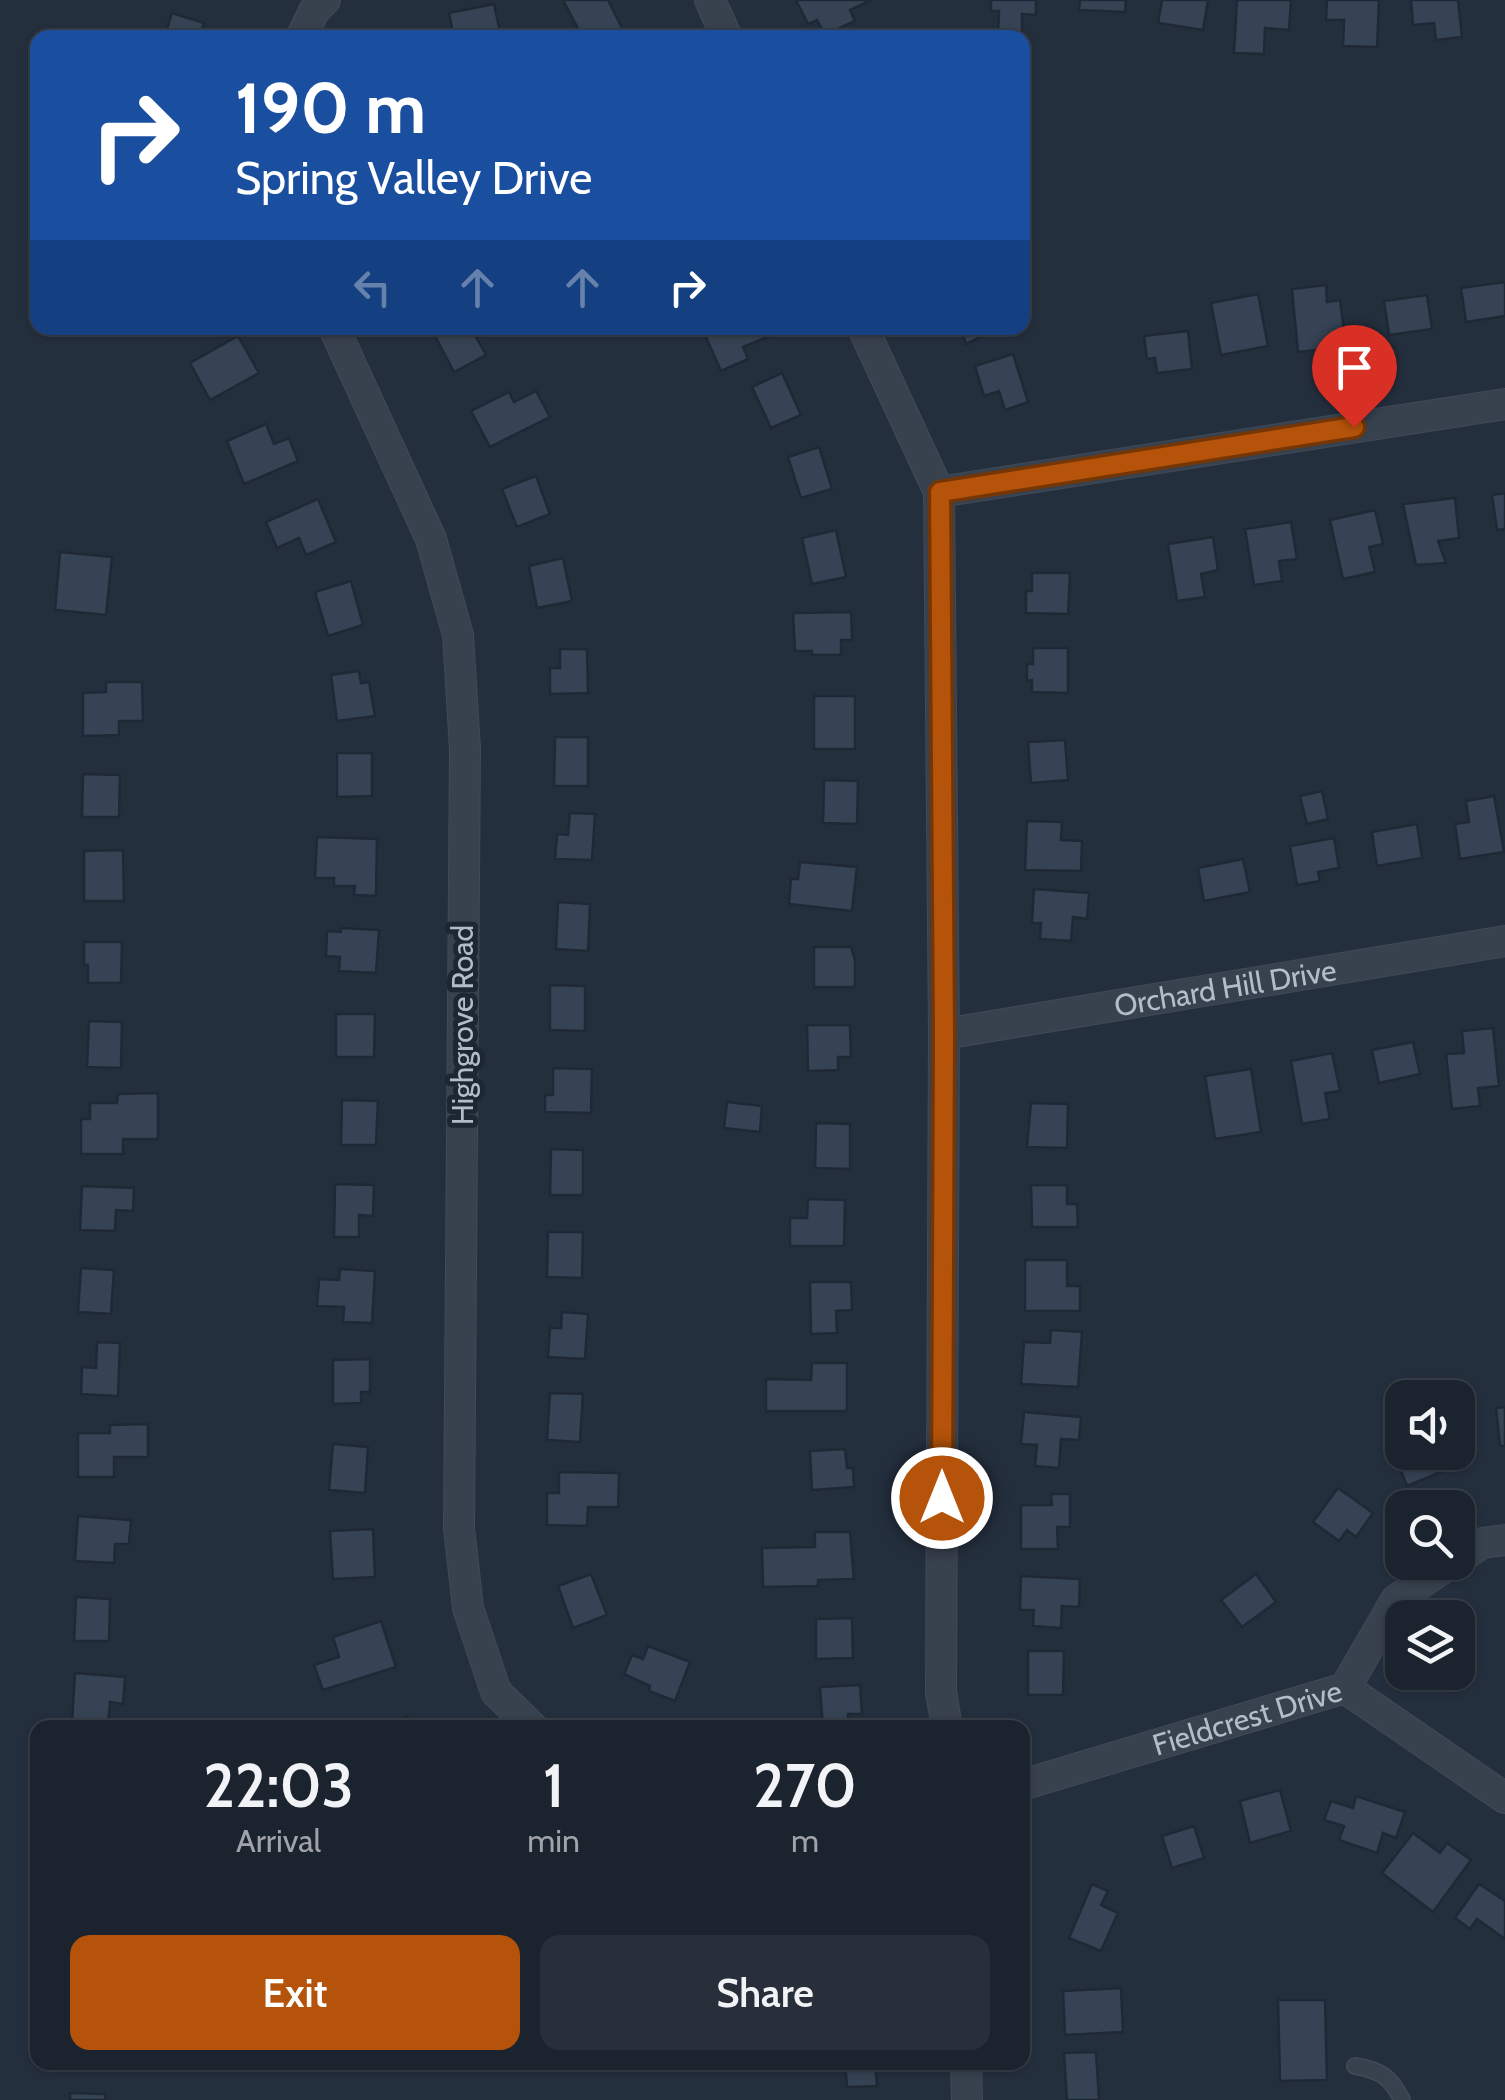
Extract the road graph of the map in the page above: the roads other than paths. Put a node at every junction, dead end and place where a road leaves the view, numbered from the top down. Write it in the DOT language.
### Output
graph roads {
  1 [pos="325,0"];
  2 [pos="710,0"];
  3 [pos="306,30"];
  4 [pos="723,30"];
  5 [pos="337,335"];
  6 [pos="866,335"];
  7 [pos="1505,404"];
  8 [pos="940,492"];
  9 [pos="1505,941"];
  10 [pos="944,1034"];
  11 [pos="1505,1540"];
  12 [pos="1475,1547"];
  13 [pos="1426,1580"];
  14 [pos="1346,1688"];
  15 [pos="524,1720"];
  16 [pos="946,1720"];
  17 [pos="1030,1783"];
  18 [pos="1505,1798"];
  19 [pos="1355,2066"];
  20 [pos="966,2070"];
  21 [pos="967,2100"];
  22 [pos="1402,2100"];
  1 -- 3 [label="street"];
  2 -- 4 [label="street"];
  5 -- 15 [label="street, Highgrove Road"];
  6 -- 8 [label="street"];
  7 -- 8 [label="street"];
  8 -- 10 [label="street"];
  9 -- 10 [label="street, Orchard Hill Drive"];
  10 -- 16 [label="street"];
  11 -- 12 [label="street"];
  13 -- 14 [label="street"];
  14 -- 17 [label="street, Fieldcrest Drive"];
  14 -- 18 [label="street, Fieldcrest Drive"];
  19 -- 22 [label="lane"];
  20 -- 21 [label="street"];
}
